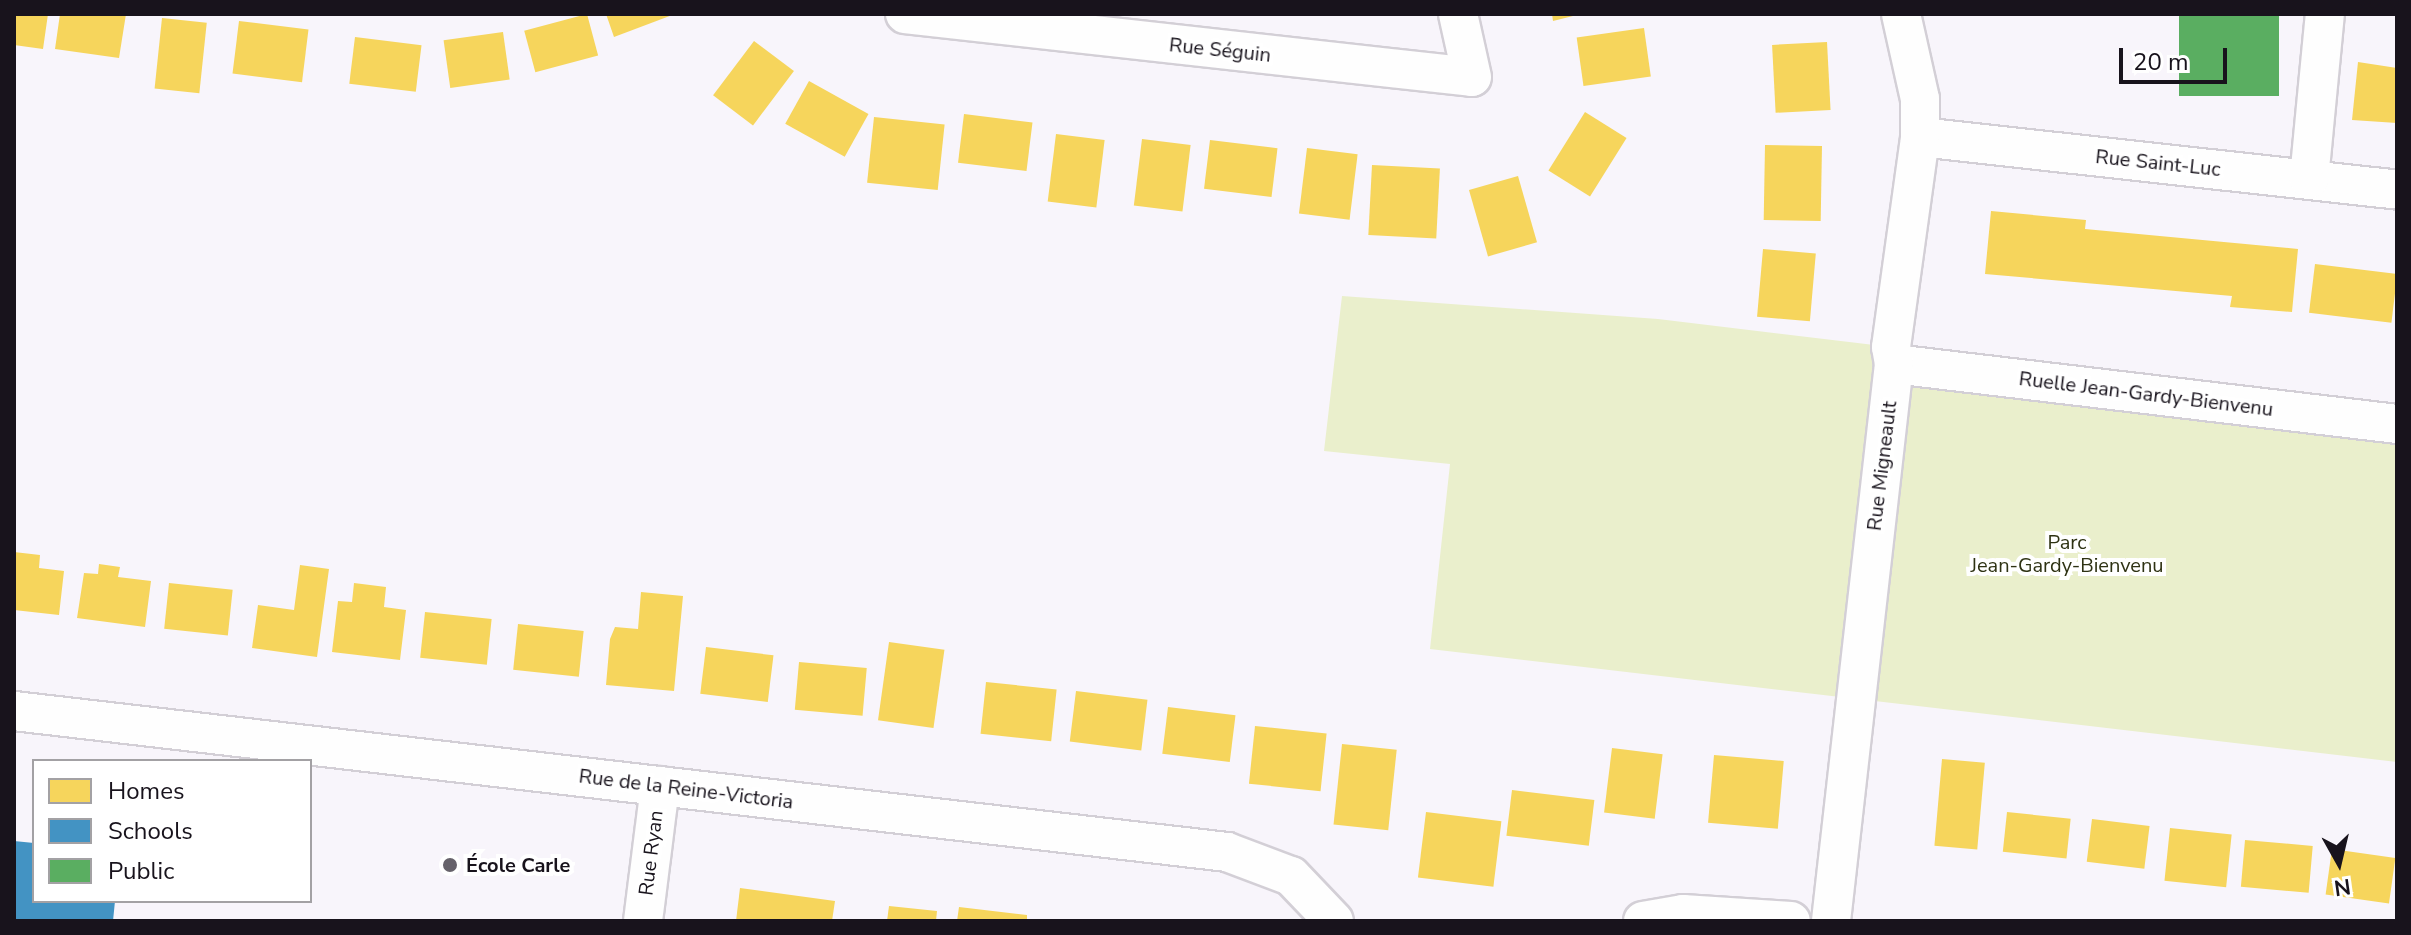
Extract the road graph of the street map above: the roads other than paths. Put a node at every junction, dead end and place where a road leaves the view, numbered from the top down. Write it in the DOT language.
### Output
graph roads {
  1 [pos="905,14"];
  2 [pos="1458,14"];
  3 [pos="1901,14"];
  4 [pos="2325,14"];
  5 [pos="1920,137"];
  6 [pos="2309,179"];
  7 [pos="2397,190"];
  8 [pos="1894,364"];
  9 [pos="2397,424"];
  10 [pos="14,711"];
  11 [pos="660,786"];
  12 [pos="643,921"];
  13 [pos="1334,921"];
  14 [pos="1643,921"];
  15 [pos="1791,921"];
  16 [pos="1831,921"];
  1 -- 2 [label="street, Rue Séguin"];
  3 -- 5 [label="street, Rue Migneault"];
  4 -- 6 [label="street"];
  5 -- 6 [label="street, Rue Saint-Luc"];
  5 -- 8 [label="street, Rue Migneault"];
  6 -- 7 [label="street, Rue Saint-Luc"];
  8 -- 9 [label="street, Ruelle Jean-Gardy-Bienvenu"];
  8 -- 16 [label="street, Rue Migneault"];
  10 -- 11 [label="street, Rue de la Reine-Victoria"];
  11 -- 12 [label="street, Rue Ryan"];
  11 -- 13 [label="street, Rue de la Reine-Victoria"];
  14 -- 15 [label="street"];
}
